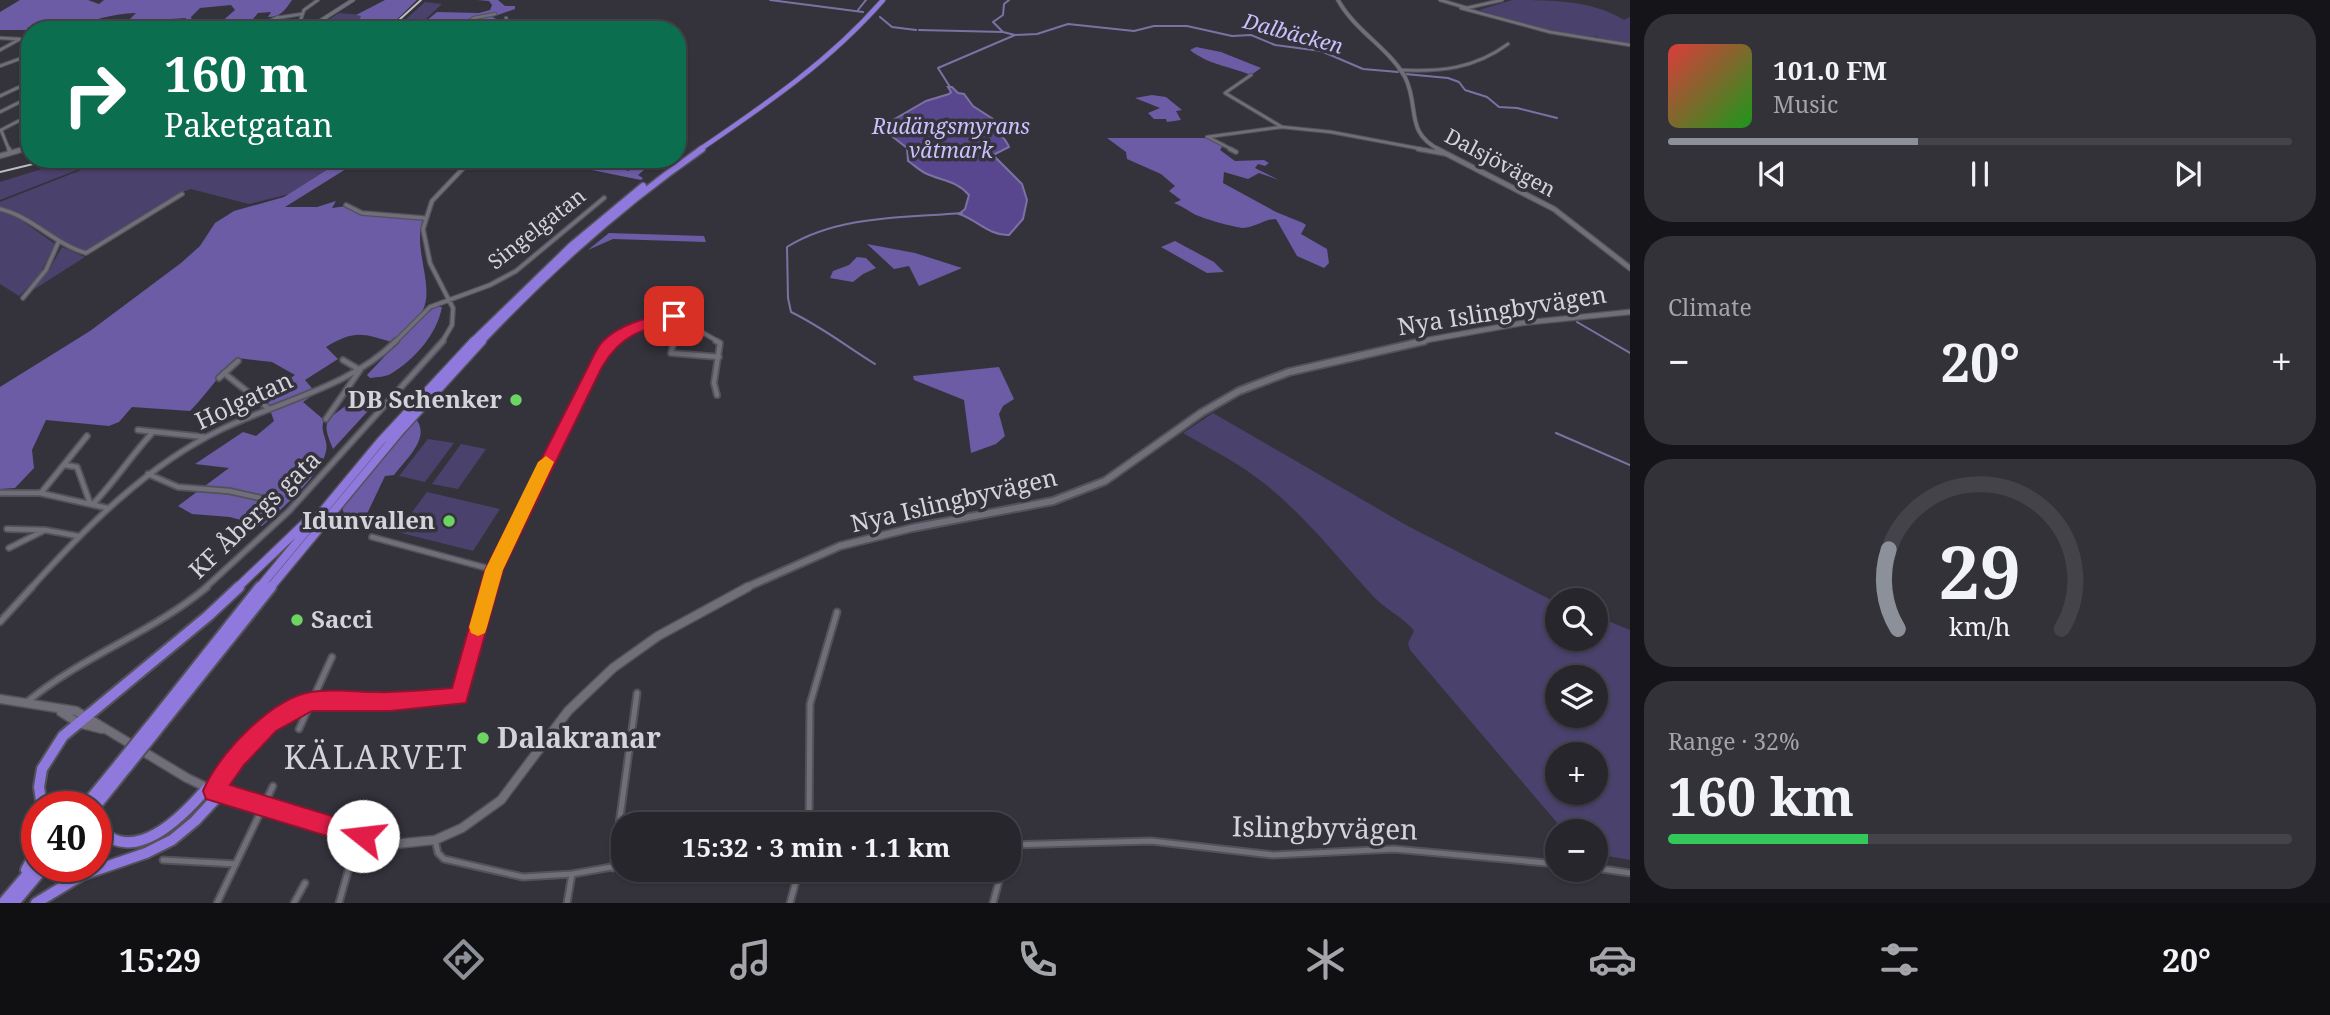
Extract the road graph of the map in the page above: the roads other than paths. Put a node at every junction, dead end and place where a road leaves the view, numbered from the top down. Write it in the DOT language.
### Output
graph roads {
  1 [pos="318,0"];
  2 [pos="353,0"];
  3 [pos="877,0"];
  4 [pos="883,0"];
  5 [pos="1338,0"];
  6 [pos="1440,0"];
  7 [pos="1502,0"];
  8 [pos="1461,8"];
  9 [pos="495,13"];
  10 [pos="302,14"];
  11 [pos="506,18"];
  12 [pos="270,21"];
  13 [pos="300,21"];
  14 [pos="320,21"];
  15 [pos="469,21"];
  16 [pos="508,21"];
  17 [pos="0,40"];
  18 [pos="1508,44"];
  19 [pos="1630,45"];
  20 [pos="0,50"];
  21 [pos="21,58"];
  22 [pos="0,66"];
  23 [pos="1399,69"];
  24 [pos="1251,75"];
  25 [pos="21,86"];
  26 [pos="0,94"];
  27 [pos="21,102"];
  28 [pos="0,112"];
  29 [pos="21,120"];
  30 [pos="1282,127"];
  31 [pos="1,130"];
  32 [pos="21,149"];
  33 [pos="10,152"];
  34 [pos="1236,152"];
  35 [pos="1446,154"];
  36 [pos="686,155"];
  37 [pos="0,156"];
  38 [pos="686,162"];
  39 [pos="462,168"];
  40 [pos="668,168"];
  41 [pos="678,168"];
  42 [pos="182,194"];
  43 [pos="604,198"];
  44 [pos="346,205"];
  45 [pos="0,209"];
  46 [pos="424,218"];
  47 [pos="58,243"];
  48 [pos="1630,268"];
  49 [pos="23,298"];
  50 [pos="450,299"];
  51 [pos="1630,312"];
  52 [pos="674,316"];
  53 [pos="719,357"];
  54 [pos="343,360"];
  55 [pos="238,361"];
  56 [pos="360,370"];
  57 [pos="224,373"];
  58 [pos="219,378"];
  59 [pos="717,395"];
  60 [pos="268,408"];
  61 [pos="326,419"];
  62 [pos="138,430"];
  63 [pos="152,433"];
  64 [pos="86,436"];
  65 [pos="206,438"];
  66 [pos="65,465"];
  67 [pos="148,474"];
  68 [pos="0,493"];
  69 [pos="41,494"];
  70 [pos="335,494"];
  71 [pos="274,501"];
  72 [pos="91,504"];
  73 [pos="107,508"];
  74 [pos="7,529"];
  75 [pos="45,530"];
  76 [pos="78,536"];
  77 [pos="372,537"];
  78 [pos="9,548"];
  79 [pos="494,570"];
  80 [pos="837,612"];
  81 [pos="0,622"];
  82 [pos="332,657"];
  83 [pos="637,693"];
  84 [pos="0,699"];
  85 [pos="311,701"];
  86 [pos="26,703"];
  87 [pos="83,719"];
  88 [pos="153,729"];
  89 [pos="299,729"];
  90 [pos="124,765"];
  91 [pos="274,786"];
  92 [pos="39,791"];
  93 [pos="99,791"];
  94 [pos="106,791"];
  95 [pos="214,791"];
  96 [pos="263,807"];
  97 [pos="621,812"];
  98 [pos="809,812"];
  99 [pos="363,836"];
  100 [pos="112,837"];
  101 [pos="435,840"];
  102 [pos="1021,846"];
  103 [pos="163,860"];
  104 [pos="1545,863"];
  105 [pos="236,864"];
  106 [pos="611,868"];
  107 [pos="1608,870"];
  108 [pos="1630,873"];
  109 [pos="572,874"];
  110 [pos="21,879"];
  111 [pos="21,882"];
  112 [pos="32,882"];
  113 [pos="796,882"];
  114 [pos="999,882"];
  115 [pos="305,883"];
  116 [pos="16,888"];
  117 [pos="3,903"];
  118 [pos="14,903"];
  119 [pos="36,903"];
  120 [pos="217,903"];
  121 [pos="293,903"];
  122 [pos="339,903"];
  123 [pos="567,903"];
  124 [pos="790,903"];
  125 [pos="993,903"];
  1 -- 10 [label="street"];
  2 -- 14 [label="street"];
  3 -- 36 [label="highway"];
  4 -- 38 [label="highway"];
  5 -- 23 [label="street, Dalsjövägen"];
  6 -- 8 [label="street"];
  7 -- 8 [label="street"];
  8 -- 19 [label="street"];
  9 -- 15 [label="street"];
  10 -- 12 [label="street"];
  10 -- 13 [label="street"];
  11 -- 16 [label="street"];
  17 -- 20 [label="street"];
  18 -- 23 [label="street"];
  21 -- 22 [label="street"];
  23 -- 35 [label="street, Dalsjövägen"];
  24 -- 30 [label="street"];
  25 -- 26 [label="street"];
  27 -- 28 [label="street"];
  29 -- 31 [label="street"];
  30 -- 34 [label="street"];
  30 -- 35 [label="street"];
  31 -- 33 [label="street"];
  32 -- 33 [label="street"];
  33 -- 37 [label="street"];
  35 -- 48 [label="street, Dalsjövägen"];
  39 -- 46 [label="street"];
  40 -- 70 [label="highway"];
  41 -- 88 [label="highway"];
  42 -- 47 [label="street"];
  43 -- 50 [label="street, Singelgatan"];
  44 -- 46 [label="street"];
  45 -- 47 [label="street"];
  46 -- 50 [label="street"];
  47 -- 49 [label="street"];
  50 -- 56 [label="street, Holgatan"];
  50 -- 86 [label="street, KF Åbergs gata"];
  51 -- 101 [label="street, Nya Islingbyvägen"];
  52 -- 53 [label="street"];
  52 -- 53 [label="street"];
  52 -- 79 [label="street"];
  53 -- 59 [label="street"];
  54 -- 56 [label="street"];
  55 -- 57 [label="street"];
  56 -- 60 [label="street, Holgatan"];
  56 -- 61 [label="street, Holgatan"];
  57 -- 58 [label="street"];
  57 -- 60 [label="street"];
  60 -- 65 [label="street, Holgatan"];
  62 -- 63 [label="street"];
  63 -- 65 [label="street"];
  63 -- 72 [label="street"];
  64 -- 66 [label="street"];
  65 -- 67 [label="street, Holgatan"];
  66 -- 69 [label="street"];
  66 -- 72 [label="street"];
  67 -- 71 [label="street"];
  67 -- 73 [label="street, Holgatan"];
  68 -- 69 [label="street"];
  69 -- 72 [label="street"];
  70 -- 87 [label="highway"];
  70 -- 88 [label="highway"];
  72 -- 73 [label="street"];
  73 -- 76 [label="street, Holgatan"];
  74 -- 75 [label="street"];
  75 -- 76 [label="street"];
  75 -- 78 [label="street"];
  76 -- 81 [label="street, Holgatan"];
  77 -- 79 [label="street"];
  79 -- 85 [label="street"];
  80 -- 98 [label="street"];
  82 -- 85 [label="street"];
  83 -- 97 [label="street"];
  84 -- 86 [label="street"];
  85 -- 89 [label="street"];
  85 -- 95 [label="street"];
  86 -- 87 [label="street"];
  87 -- 92 [label="highway"];
  87 -- 95 [label="street"];
  88 -- 90 [label="highway, bridge"];
  90 -- 93 [label="highway"];
  90 -- 94 [label="highway"];
  91 -- 96 [label="street"];
  95 -- 96 [label="street"];
  95 -- 100 [label="highway"];
  95 -- 119 [label="highway"];
  96 -- 99 [label="street"];
  96 -- 105 [label="street"];
  99 -- 101 [label="street"];
  99 -- 122 [label="street"];
  101 -- 109 [label="street"];
  102 -- 104 [label="street, Islingbyvägen"];
  103 -- 105 [label="street"];
  105 -- 120 [label="street"];
  106 -- 109 [label="street"];
  107 -- 108 [label="street"];
  109 -- 123 [label="street"];
  110 -- 116 [label="highway"];
  111 -- 116 [label="highway"];
  112 -- 118 [label="highway"];
  113 -- 124 [label="street"];
  114 -- 125 [label="street"];
  115 -- 121 [label="street"];
  116 -- 117 [label="highway"];
}
